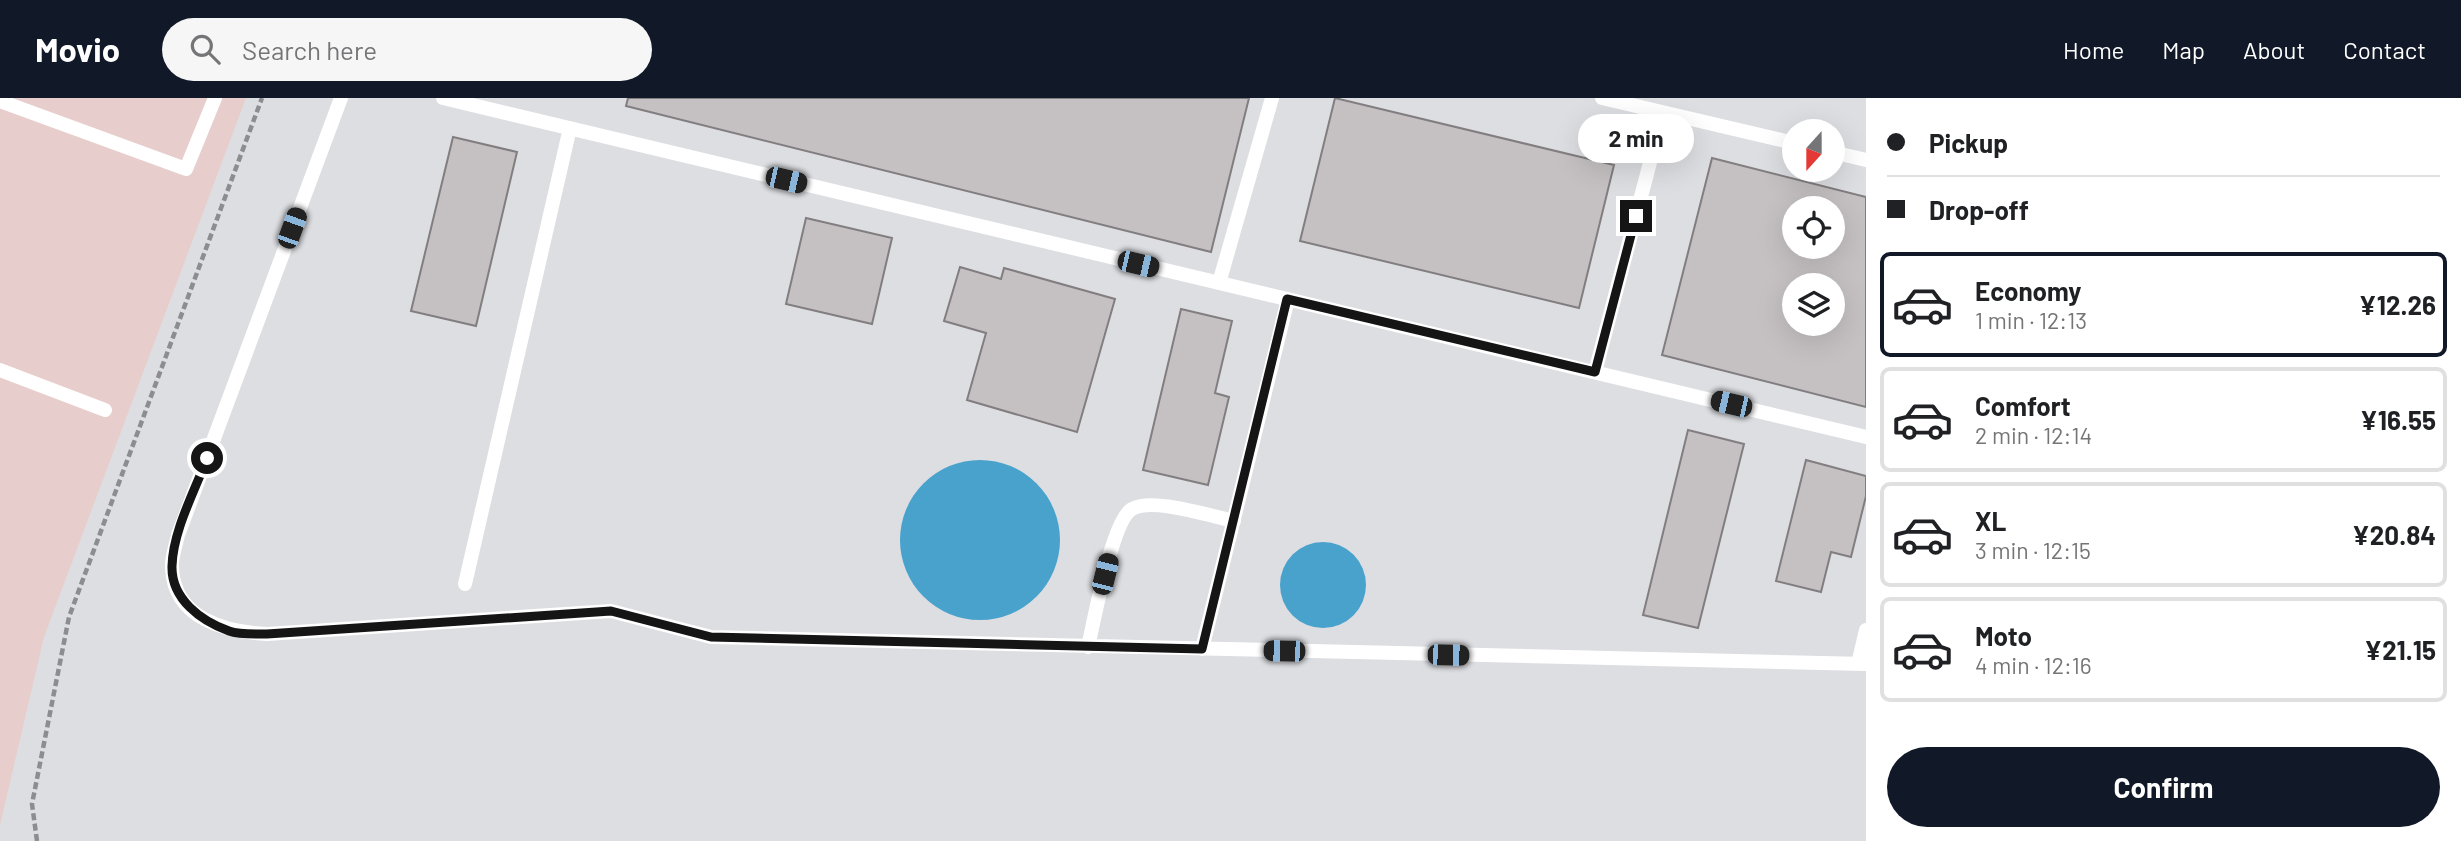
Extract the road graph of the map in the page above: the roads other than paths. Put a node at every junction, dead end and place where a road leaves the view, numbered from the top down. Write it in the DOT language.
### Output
graph roads {
  1 [pos="215,98"];
  2 [pos="341,98"];
  3 [pos="443,98"];
  4 [pos="1272,98"];
  5 [pos="1602,98"];
  6 [pos="0,101"];
  7 [pos="1663,113"];
  8 [pos="570,128"];
  9 [pos="1782,140"];
  10 [pos="1845,155"];
  11 [pos="1866,160"];
  12 [pos="1219,283"];
  13 [pos="1287,299"];
  14 [pos="0,370"];
  15 [pos="1595,372"];
  16 [pos="105,410"];
  17 [pos="1866,437"];
  18 [pos="1234,521"];
  19 [pos="465,584"];
  20 [pos="1866,630"];
  21 [pos="1088,647"];
  22 [pos="1202,649"];
  23 [pos="1862,664"];
  1 -- 6 [label="lane"];
  2 -- 21 [label="lane"];
  3 -- 8 [label="lane"];
  4 -- 12 [label="lane"];
  5 -- 7 [label="lane"];
  7 -- 9 [label="lane"];
  7 -- 15 [label="lane"];
  8 -- 12 [label="lane"];
  8 -- 19 [label="lane"];
  10 -- 11 [label="lane"];
  12 -- 13 [label="lane"];
  13 -- 15 [label="lane"];
  13 -- 18 [label="lane"];
  14 -- 16 [label="lane"];
  15 -- 17 [label="lane"];
  18 -- 21 [label="lane"];
  18 -- 22 [label="lane"];
  20 -- 23 [label="lane"];
  21 -- 22 [label="lane"];
  22 -- 23 [label="lane"];
}
